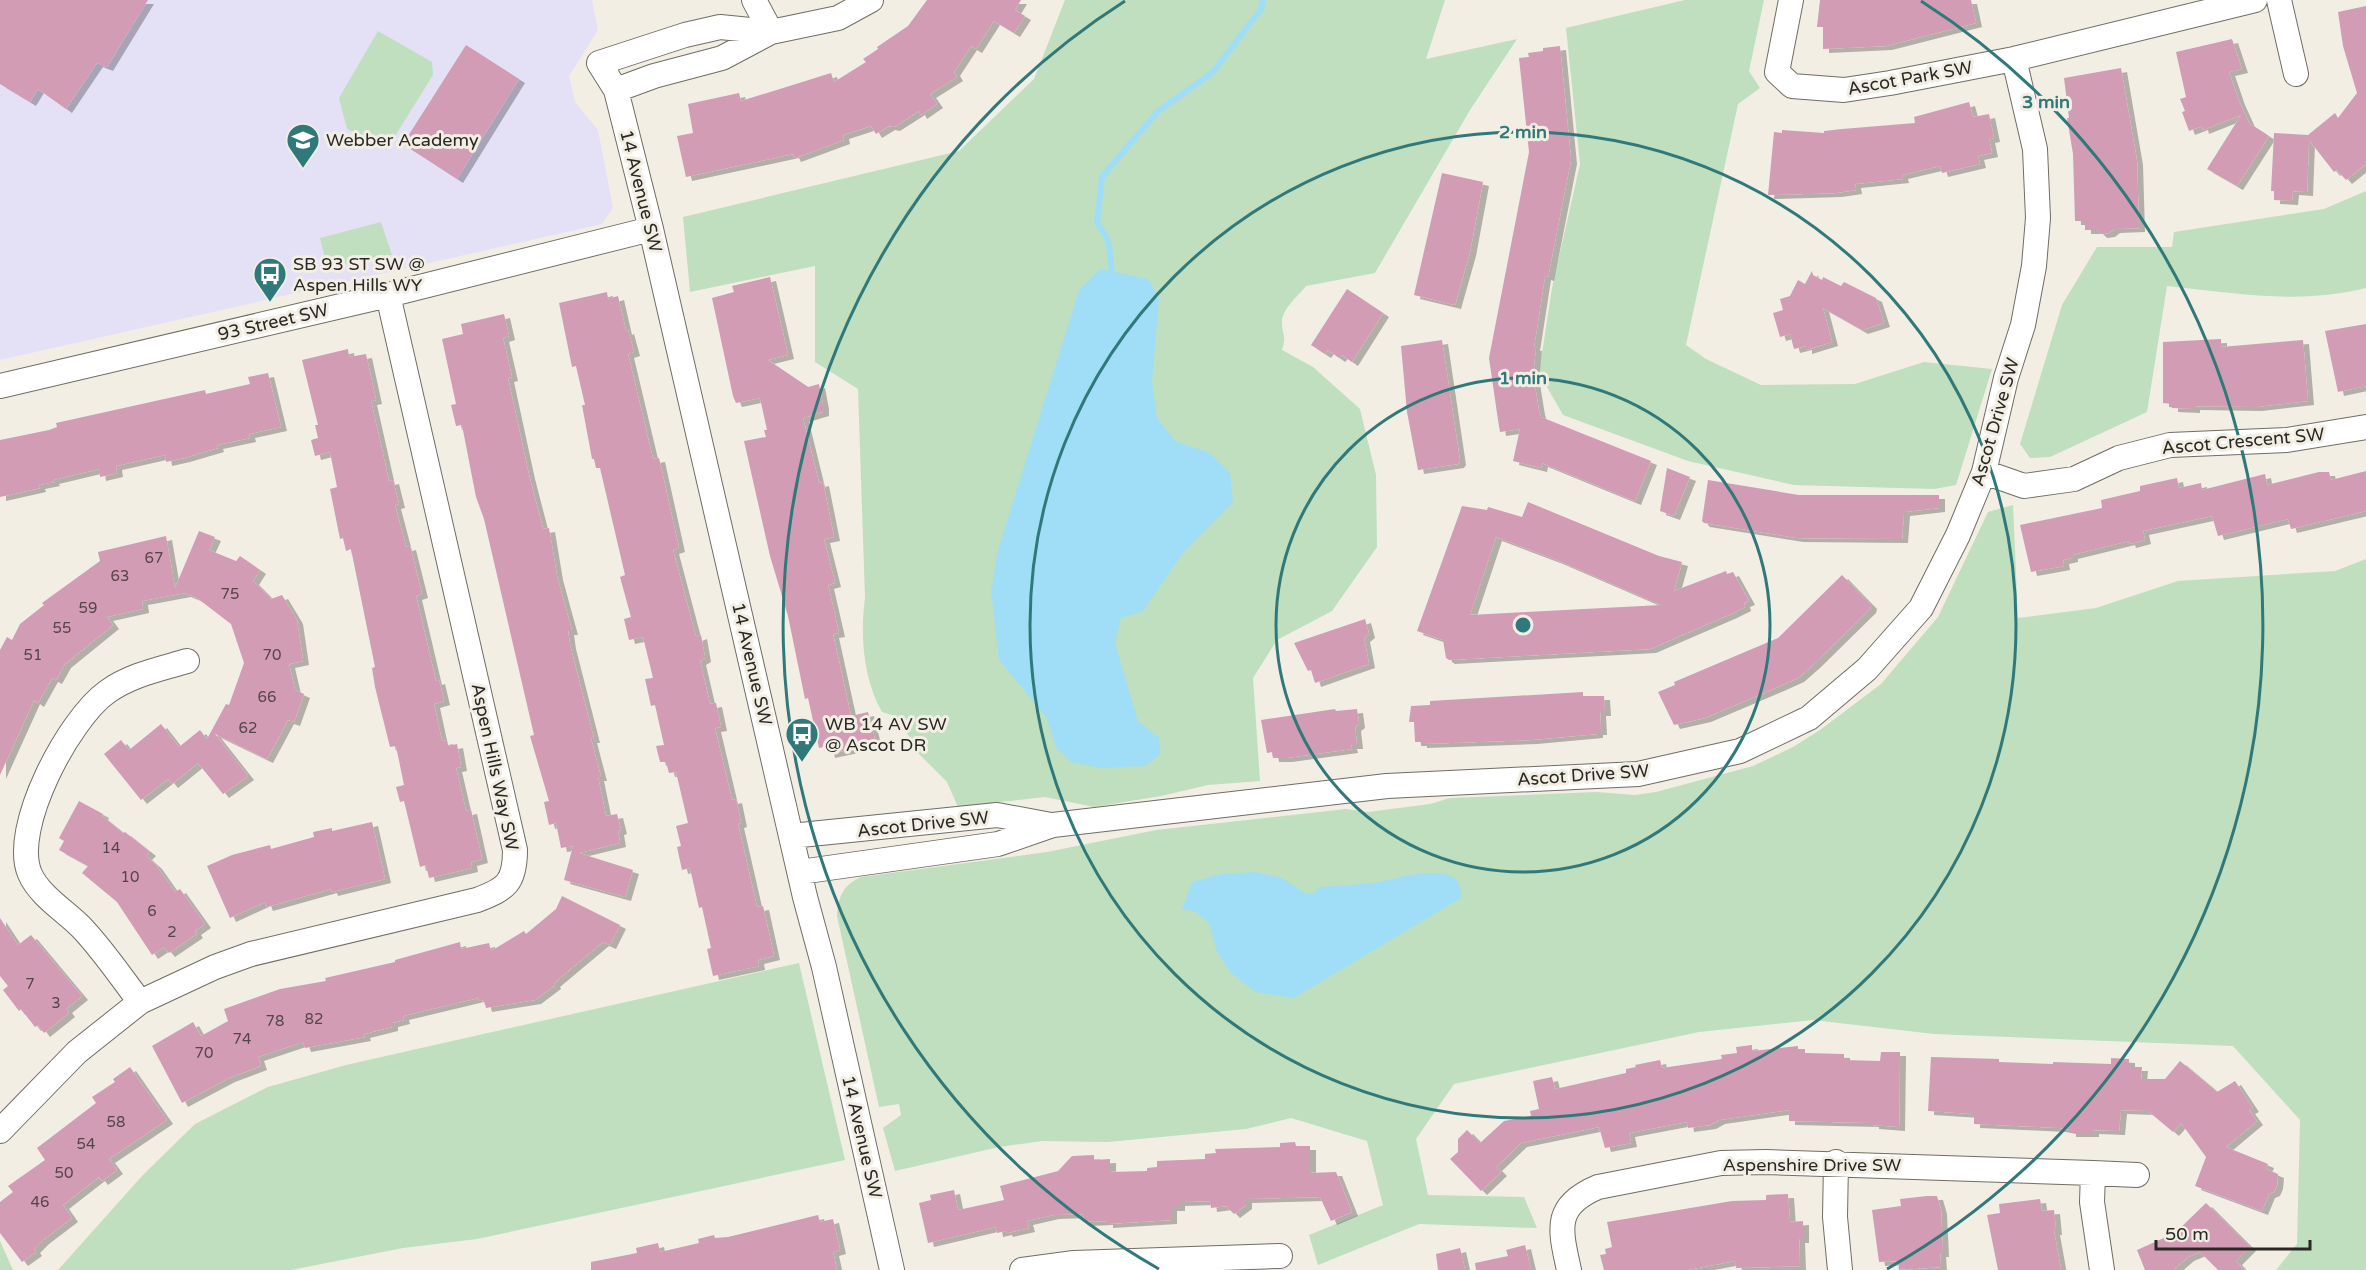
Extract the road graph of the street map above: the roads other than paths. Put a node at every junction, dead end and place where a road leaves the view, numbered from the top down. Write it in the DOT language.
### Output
graph roads {
  1 [pos="754,0"];
  2 [pos="871,0"];
  3 [pos="1791,0"];
  4 [pos="2255,0"];
  5 [pos="2279,0"];
  6 [pos="771,32"];
  7 [pos="2014,59"];
  8 [pos="2296,74"];
  9 [pos="616,90"];
  10 [pos="651,229"];
  11 [pos="388,295"];
  12 [pos="0,386"];
  13 [pos="2366,427"];
  14 [pos="1984,472"];
  15 [pos="188,661"];
  16 [pos="1053,825"];
  17 [pos="792,836"];
  18 [pos="800,872"];
  19 [pos="140,1002"];
  20 [pos="0,1131"];
  21 [pos="1836,1162"];
  22 [pos="2093,1173"];
  23 [pos="2137,1175"];
  24 [pos="1280,1256"];
  25 [pos="892,1270"];
  26 [pos="1022,1270"];
  27 [pos="1569,1270"];
  28 [pos="1840,1270"];
  29 [pos="2102,1270"];
  1 -- 6 [label="street"];
  2 -- 6 [label="street"];
  3 -- 7 [label="street, Ascot Park SW"];
  4 -- 7 [label="street"];
  5 -- 8 [label="street"];
  6 -- 9 [label="street"];
  6 -- 9 [label="street, 14 Avenue SW"];
  7 -- 14 [label="street, Ascot Drive SW"];
  9 -- 10 [label="street, 14 Avenue SW"];
  10 -- 11 [label="street, 93 Street SW"];
  10 -- 17 [label="street, 14 Avenue SW"];
  11 -- 12 [label="street, 93 Street SW"];
  11 -- 19 [label="street, Aspen Hills Way SW"];
  13 -- 14 [label="street, Ascot Crescent SW"];
  14 -- 16 [label="street, Ascot Drive SW"];
  15 -- 19 [label="street"];
  16 -- 17 [label="street, Ascot Drive SW"];
  16 -- 18 [label="street, Ascot Drive SW"];
  17 -- 18 [label="street, 14 Avenue SW"];
  18 -- 25 [label="street, 14 Avenue SW"];
  19 -- 20 [label="street, Aspen Hills Way SW"];
  21 -- 22 [label="street, Aspenshire Drive SW"];
  21 -- 27 [label="street, Aspenshire Drive SW"];
  21 -- 28 [label="street"];
  22 -- 23 [label="street, Aspenshire Drive SW"];
  22 -- 29 [label="street"];
  24 -- 26 [label="street"];
}
